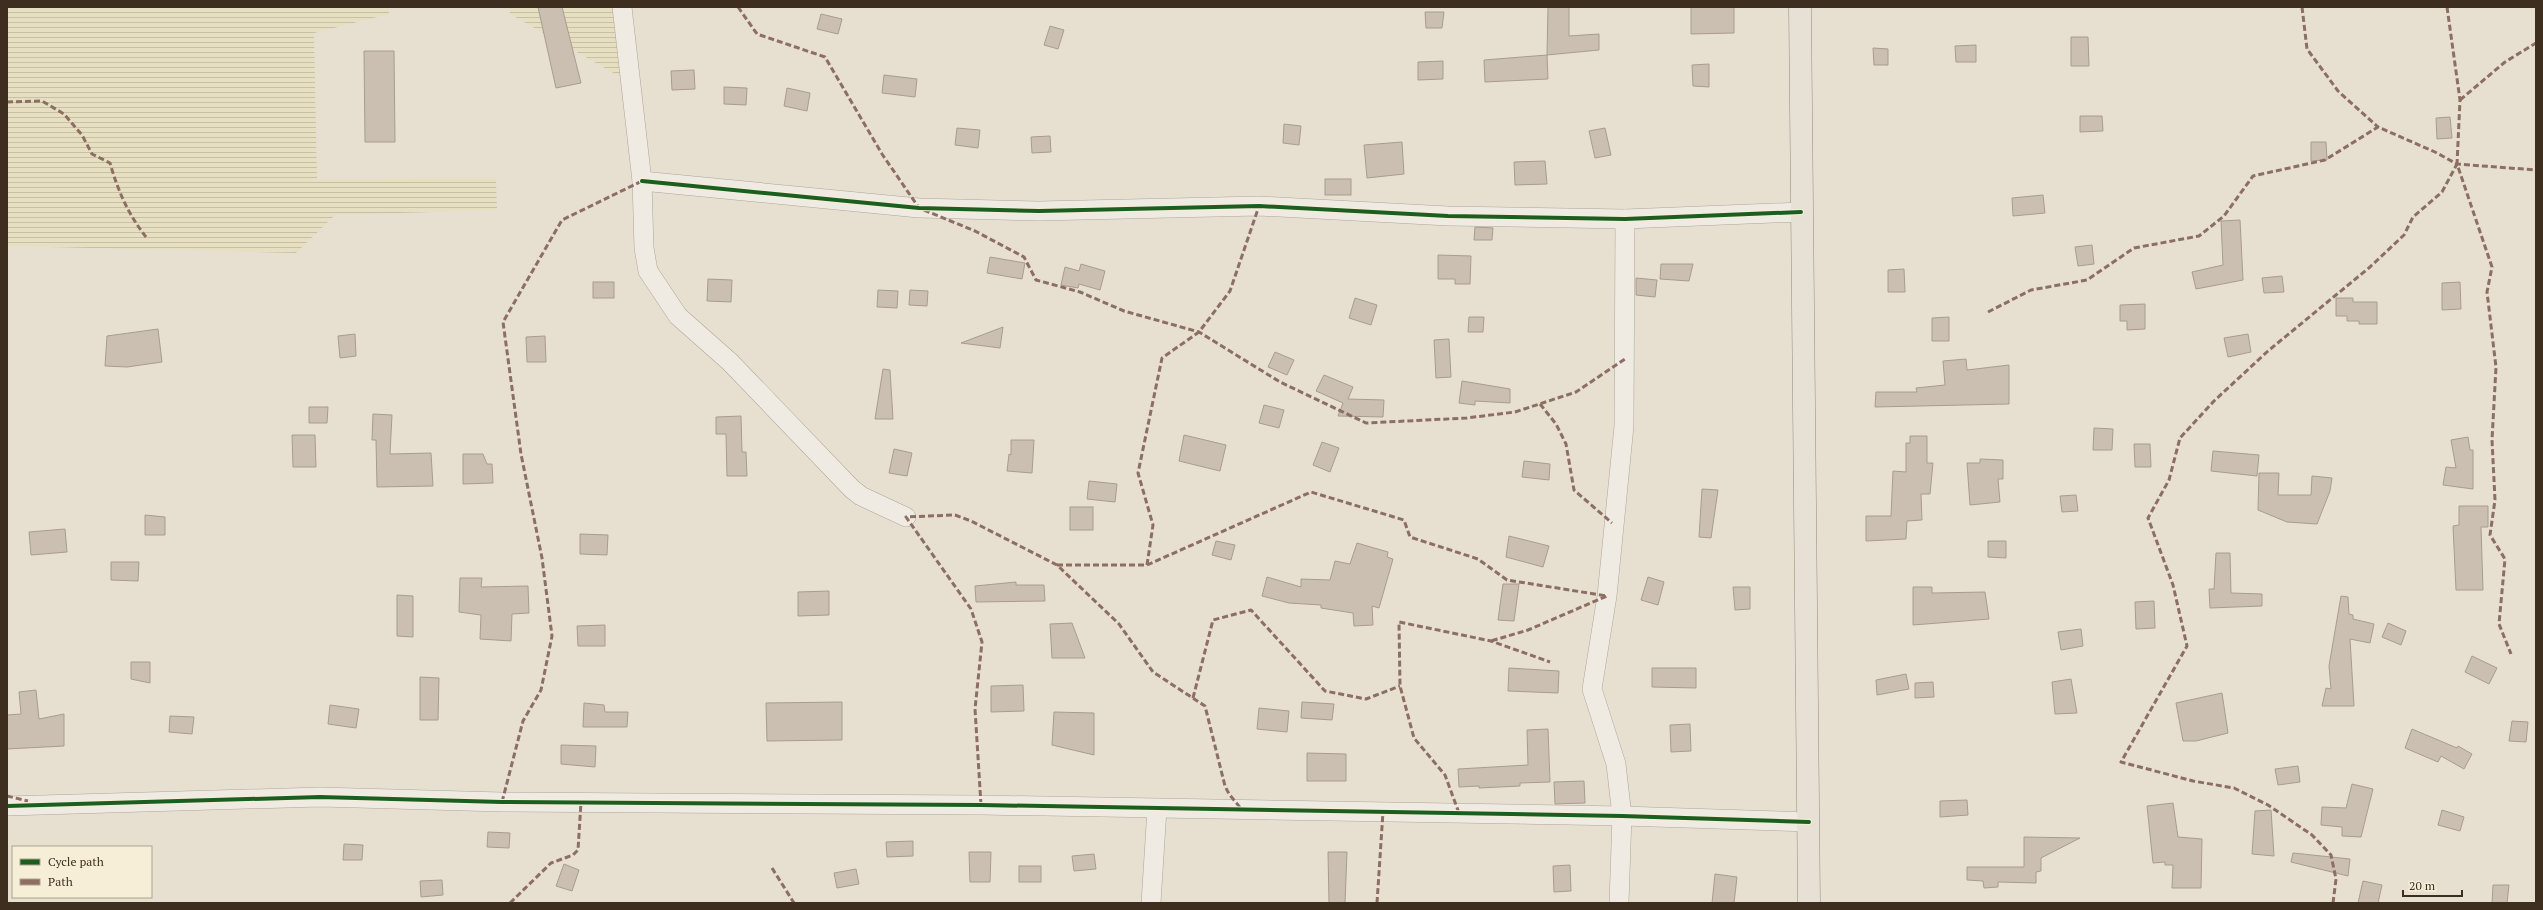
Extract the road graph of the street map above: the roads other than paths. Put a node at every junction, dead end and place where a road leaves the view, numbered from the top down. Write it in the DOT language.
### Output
graph roads {
  1 [pos="622,7"];
  2 [pos="1800,7"];
  3 [pos="642,181"];
  4 [pos="1801,212"];
  5 [pos="1625,219"];
  6 [pos="906,518"];
  7 [pos="7,806"];
  8 [pos="1157,809"];
  9 [pos="1622,816"];
  10 [pos="1809,822"];
  11 [pos="1151,903"];
  12 [pos="1619,903"];
  13 [pos="1809,903"];
  1 -- 3 [label="street"];
  2 -- 4 [label="main road"];
  3 -- 5 [label="street"];
  3 -- 6 [label="street"];
  4 -- 5 [label="street"];
  4 -- 10 [label="main road"];
  5 -- 9 [label="street"];
  7 -- 8 [label="street"];
  8 -- 9 [label="street"];
  8 -- 11 [label="street"];
  9 -- 10 [label="street"];
  9 -- 12 [label="street"];
  10 -- 13 [label="main road"];
}
